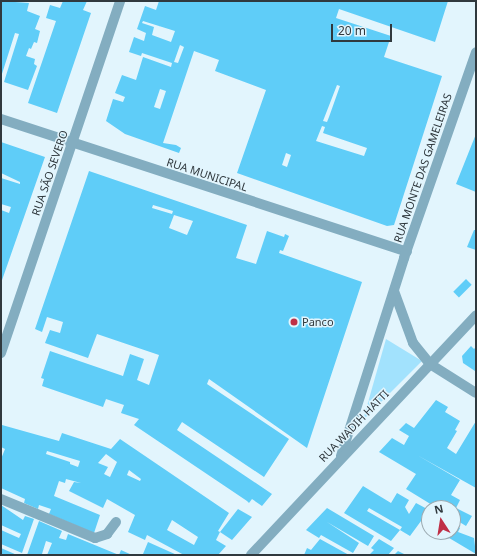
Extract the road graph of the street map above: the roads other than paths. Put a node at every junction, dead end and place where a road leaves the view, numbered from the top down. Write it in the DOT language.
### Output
graph roads {
  1 [pos="120,1"];
  2 [pos="476,52"];
  3 [pos="1,119"];
  4 [pos="73,143"];
  5 [pos="407,252"];
  6 [pos="394,291"];
  7 [pos="476,315"];
  8 [pos="1,353"];
  9 [pos="430,364"];
  10 [pos="476,392"];
  11 [pos="341,456"];
  12 [pos="1,499"];
  13 [pos="116,522"];
  14 [pos="256,554"];
  1 -- 4 [label="street, RUA SÃO SEVERO"];
  2 -- 5 [label="street, RUA MONTE DAS GAMELEIRAS"];
  3 -- 4 [label="street, RUA MUNICIPAL"];
  4 -- 5 [label="street, RUA MUNICIPAL"];
  4 -- 8 [label="street, RUA SÃO SEVERO"];
  5 -- 6 [label="street, RUA MONTE DAS GAMELEIRAS"];
  6 -- 9 [label="street"];
  6 -- 11 [label="street, RUA MONTE DAS GAMELEIRAS"];
  7 -- 9 [label="street, RUA WADIH HATTI"];
  9 -- 10 [label="street"];
  9 -- 11 [label="street, RUA WADIH HATTI"];
  11 -- 14 [label="street, RUA WADIH HATTI"];
  12 -- 13 [label="street"];
}
